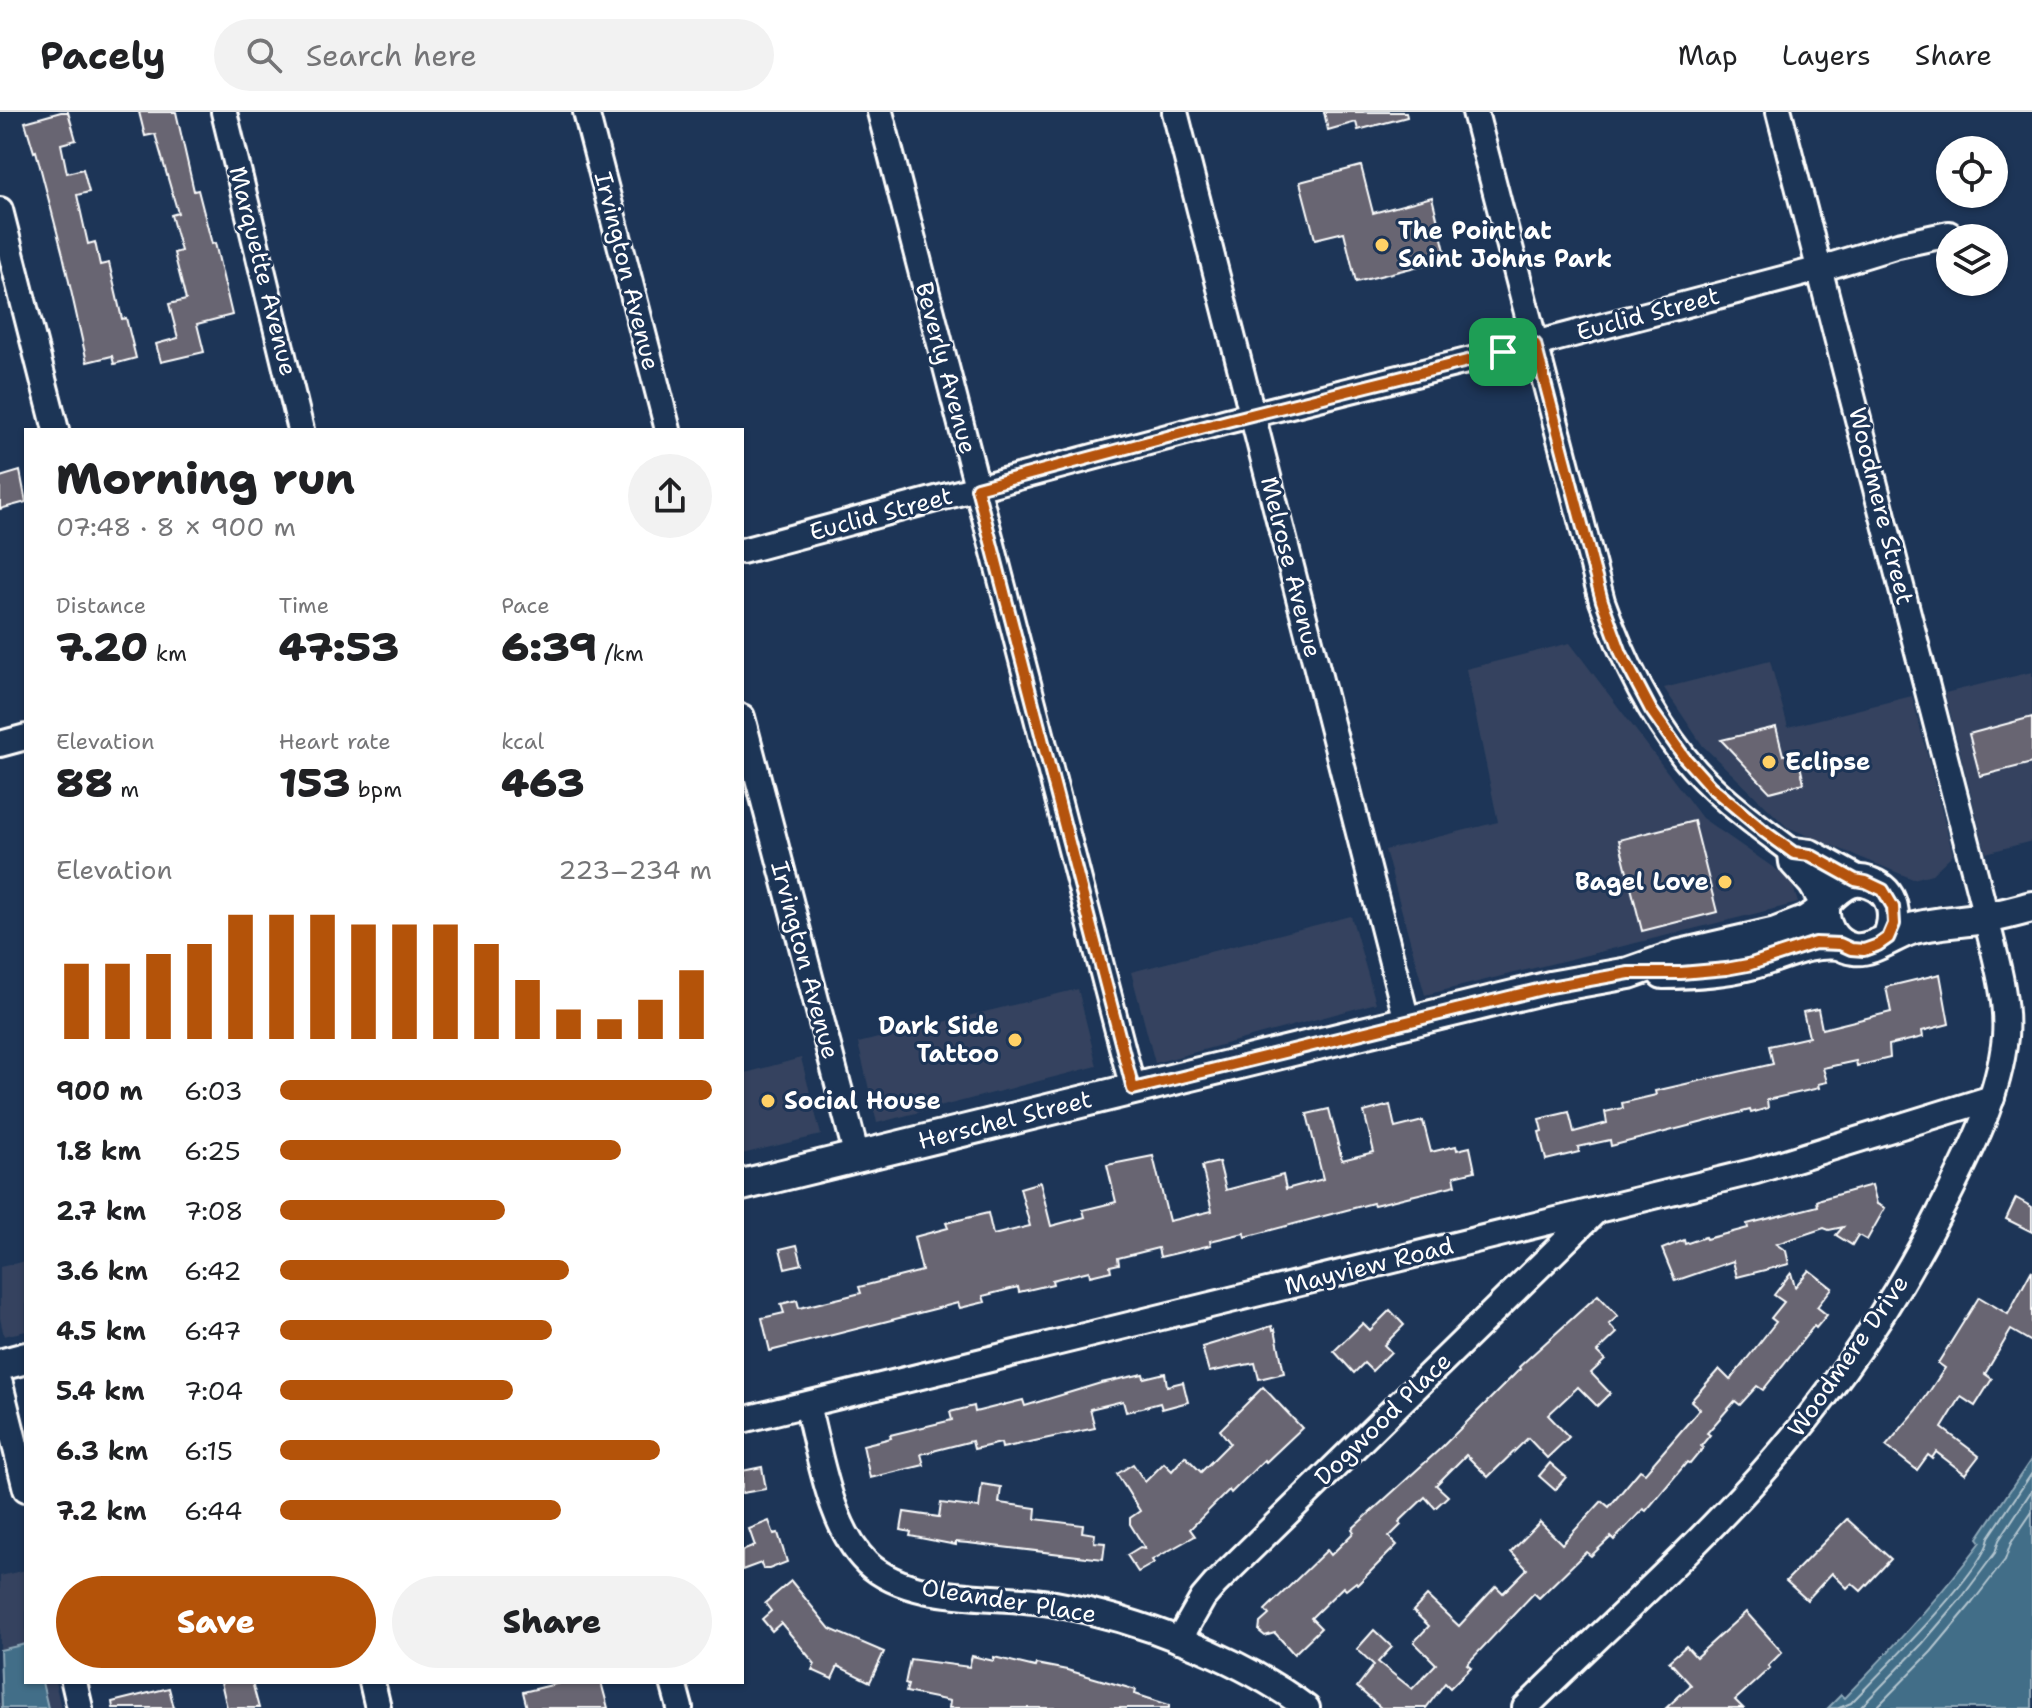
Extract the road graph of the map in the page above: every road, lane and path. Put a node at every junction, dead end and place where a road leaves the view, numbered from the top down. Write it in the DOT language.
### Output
graph roads {
  1 [pos="224,112"];
  2 [pos="586,112"];
  3 [pos="880,112"];
  4 [pos="1175,112"];
  5 [pos="1475,112"];
  6 [pos="1779,112"];
  7 [pos="0,210"];
  8 [pos="1936,237"];
  9 [pos="1820,269"];
  10 [pos="1535,344"];
  11 [pos="1252,414"];
  12 [pos="55,428"];
  13 [pos="301,428"];
  14 [pos="667,428"];
  15 [pos="977,488"];
  16 [pos="744,550"];
  17 [pos="744,725"];
  18 [pos="24,738"];
  19 [pos="0,744"];
  20 [pos="1794,853"];
  21 [pos="1855,880"];
  22 [pos="2032,889"];
  23 [pos="1888,896"];
  24 [pos="1825,906"];
  25 [pos="2032,907"];
  26 [pos="1984,909"];
  27 [pos="1888,938"];
  28 [pos="1840,944"];
  29 [pos="1629,973"];
  30 [pos="1407,1021"];
  31 [pos="1133,1089"];
  32 [pos="1992,1098"];
  33 [pos="857,1157"];
  34 [pos="744,1185"];
  35 [pos="1599,1208"];
  36 [pos="24,1359"];
  37 [pos="0,1365"];
  38 [pos="0,1384"];
  39 [pos="807,1405"];
  40 [pos="744,1420"];
  41 [pos="24,1481"];
  42 [pos="1179,1640"];
  43 [pos="74,1684"];
  44 [pos="372,1684"];
  45 [pos="674,1684"];
  46 [pos="80,1708"];
  47 [pos="378,1708"];
  48 [pos="680,1708"];
  49 [pos="1307,1708"];
  50 [pos="1525,1708"];
  1 -- 13 [label="street, Marquette Avenue"];
  2 -- 14 [label="street, Irvington Avenue"];
  3 -- 15 [label="street, Beverly Avenue"];
  4 -- 11 [label="street, Melrose Avenue"];
  5 -- 10 [label="street"];
  6 -- 9 [label="street, Woodmere Street"];
  7 -- 12 [label="street"];
  8 -- 9 [label="street, Euclid Street"];
  9 -- 10 [label="street, Euclid Street"];
  9 -- 26 [label="street, Woodmere Street"];
  10 -- 11 [label="street, Euclid Street"];
  10 -- 20 [label="street"];
  11 -- 15 [label="street, Euclid Street"];
  11 -- 30 [label="street, Melrose Avenue"];
  15 -- 16 [label="street, Euclid Street"];
  15 -- 31 [label="street, Beverly Avenue"];
  17 -- 33 [label="street, Irvington Avenue"];
  18 -- 19 [label="street"];
  20 -- 21 [label="main road"];
  20 -- 24 [label="main road"];
  21 -- 23 [label="main road"];
  21 -- 24 [label="main road, Herschel Street"];
  22 -- 26 [label="main road"];
  23 -- 26 [label="main road"];
  23 -- 27 [label="main road"];
  24 -- 28 [label="main road"];
  24 -- 29 [label="main road, Herschel Street"];
  25 -- 26 [label="main road"];
  26 -- 27 [label="main road"];
  26 -- 32 [label="street, Woodmere Drive"];
  27 -- 28 [label="main road"];
  28 -- 29 [label="main road"];
  29 -- 30 [label="main road, Herschel Street"];
  30 -- 31 [label="main road, Herschel Street"];
  31 -- 33 [label="main road, Herschel Street"];
  32 -- 35 [label="street, Mayview Road"];
  32 -- 50 [label="street, Woodmere Drive"];
  33 -- 34 [label="main road, Herschel Street"];
  35 -- 39 [label="street, Mayview Road"];
  35 -- 42 [label="street, Dogwood Place"];
  36 -- 37 [label="main road"];
  38 -- 41 [label="street"];
  39 -- 40 [label="street, Mayview Road"];
  39 -- 42 [label="street, Oleander Place"];
  42 -- 49 [label="street, Oleander Place"];
  43 -- 46 [label="street"];
  44 -- 47 [label="street"];
  45 -- 48 [label="street"];
}
